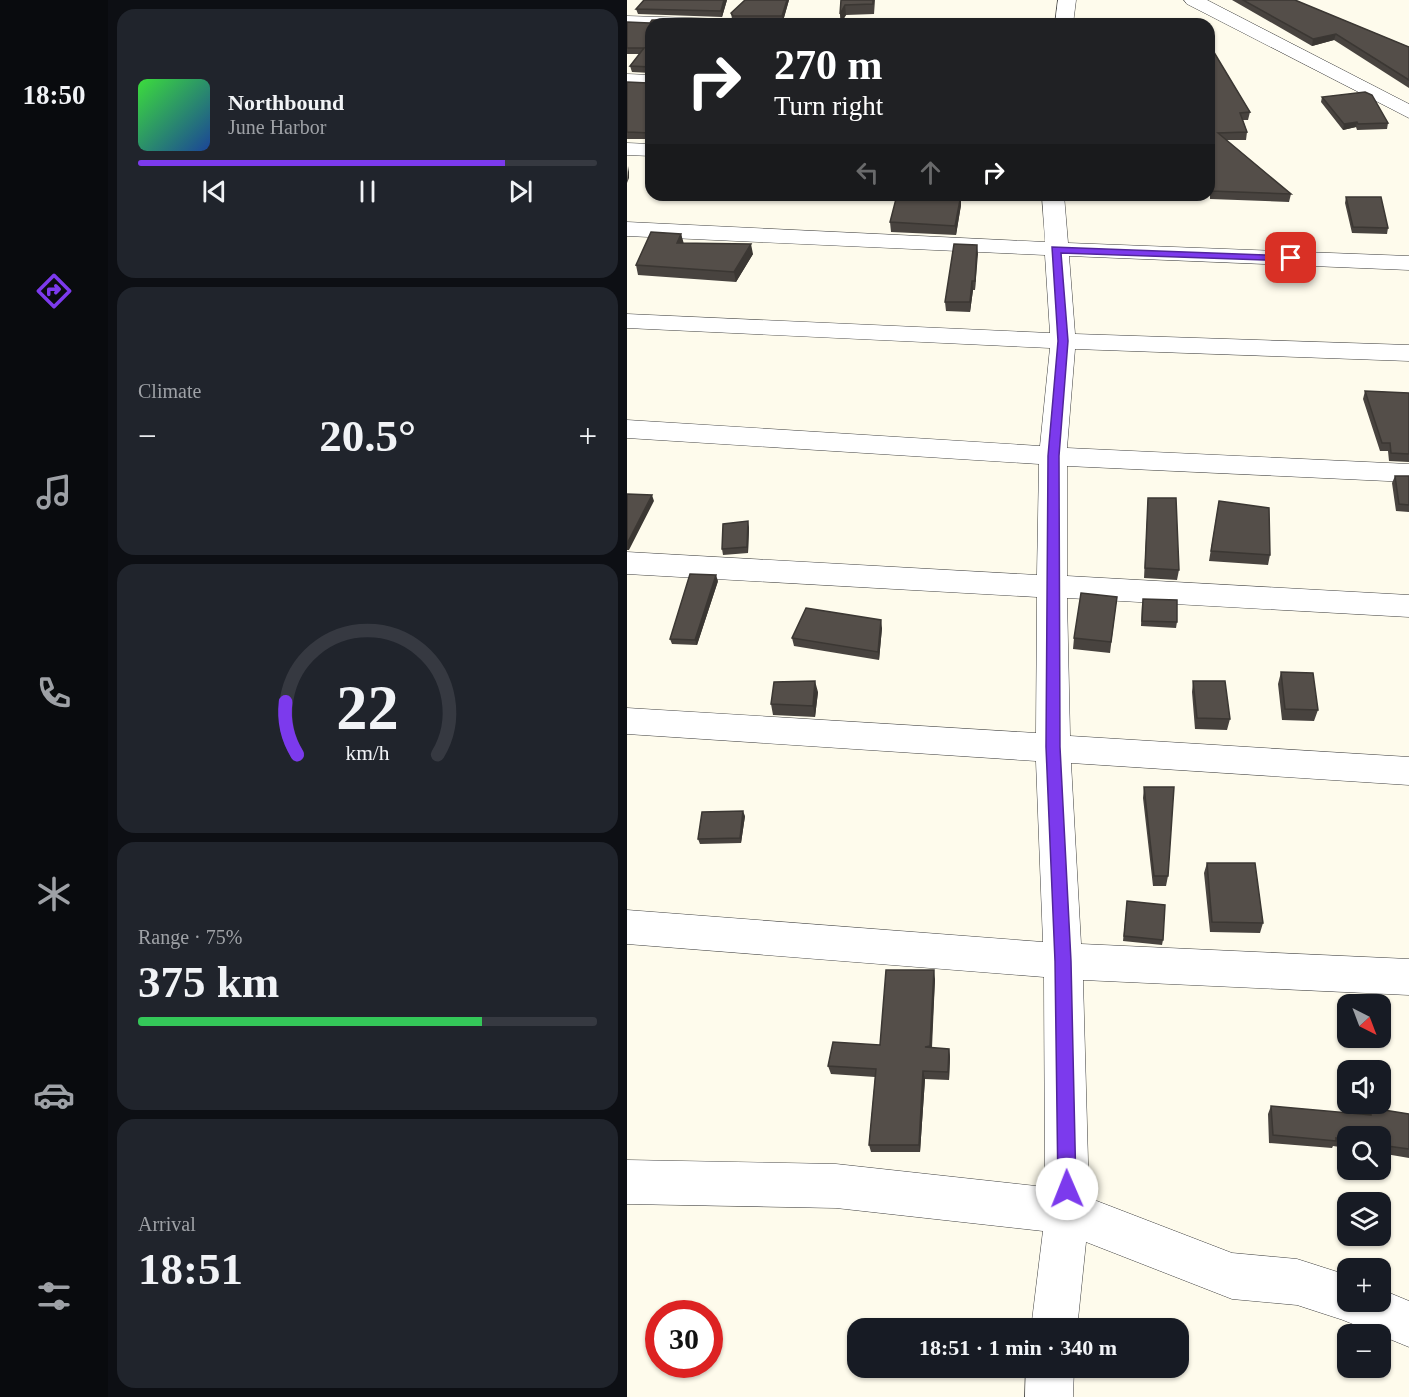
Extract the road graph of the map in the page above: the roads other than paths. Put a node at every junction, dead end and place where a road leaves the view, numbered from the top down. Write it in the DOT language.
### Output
graph roads {
  1 [pos="631,0"];
  2 [pos="1067,0"];
  3 [pos="1193,0"];
  4 [pos="627,7"];
  5 [pos="1065,18"];
  6 [pos="627,21"];
  7 [pos="645,22"];
  8 [pos="627,80"];
  9 [pos="645,81"];
  10 [pos="1409,112"];
  11 [pos="627,149"];
  12 [pos="645,150"];
  13 [pos="1053,201"];
  14 [pos="627,229"];
  15 [pos="1056,249"];
  16 [pos="1409,263"];
  17 [pos="627,321"];
  18 [pos="1063,341"];
  19 [pos="1409,353"];
  20 [pos="627,429"];
  21 [pos="1053,456"];
  22 [pos="1409,473"];
  23 [pos="627,563"];
  24 [pos="1052,585"];
  25 [pos="1409,606"];
  26 [pos="627,720"];
  27 [pos="1053,747"];
  28 [pos="1409,771"];
  29 [pos="627,927"];
  30 [pos="1063,961"];
  31 [pos="1409,977"];
  32 [pos="627,1182"];
  33 [pos="1067,1212"];
  34 [pos="1337,1295"];
  35 [pos="1381,1312"];
  36 [pos="1056,1318"];
  37 [pos="1409,1323"];
  38 [pos="1050,1378"];
  39 [pos="1049,1397"];
  1 -- 4 [label="street"];
  2 -- 5 [label="street"];
  3 -- 10 [label="street"];
  6 -- 7 [label="street"];
  8 -- 9 [label="street"];
  11 -- 12 [label="street"];
  13 -- 15 [label="street"];
  14 -- 15 [label="street"];
  15 -- 16 [label="street"];
  15 -- 18 [label="street"];
  17 -- 18 [label="street"];
  18 -- 19 [label="street"];
  18 -- 21 [label="street"];
  20 -- 21 [label="street"];
  21 -- 22 [label="street"];
  21 -- 24 [label="street"];
  23 -- 24 [label="street"];
  24 -- 25 [label="street"];
  24 -- 27 [label="street"];
  26 -- 27 [label="street"];
  27 -- 28 [label="street"];
  27 -- 30 [label="street"];
  29 -- 30 [label="street"];
  30 -- 31 [label="street"];
  30 -- 33 [label="street"];
  32 -- 33 [label="street"];
  33 -- 34 [label="street"];
  33 -- 36 [label="street"];
  35 -- 37 [label="street"];
  38 -- 39 [label="street"];
}
